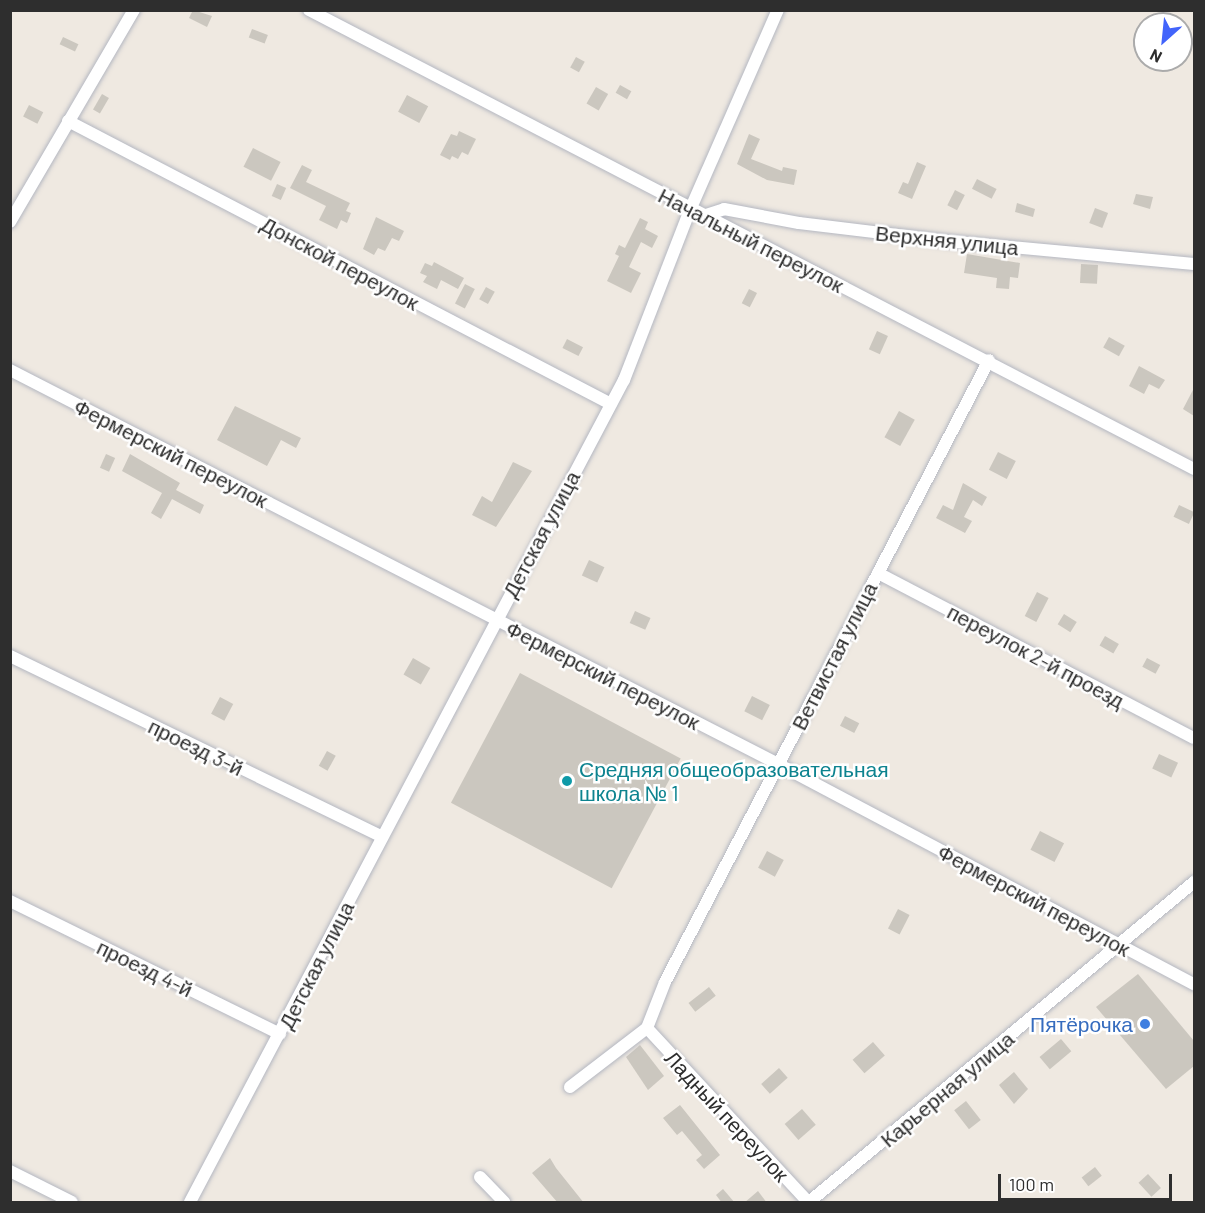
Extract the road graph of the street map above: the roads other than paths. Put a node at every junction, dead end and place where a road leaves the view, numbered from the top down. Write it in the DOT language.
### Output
graph roads {
  1 [pos="134,10"];
  2 [pos="309,10"];
  3 [pos="777,11"];
  4 [pos="69,121"];
  5 [pos="690,210"];
  6 [pos="702,216"];
  7 [pos="10,222"];
  8 [pos="1194,264"];
  9 [pos="989,360"];
  10 [pos="10,370"];
  11 [pos="611,404"];
  12 [pos="1194,468"];
  13 [pos="878,573"];
  14 [pos="495,620"];
  15 [pos="10,656"];
  16 [pos="1194,738"];
  17 [pos="778,764"];
  18 [pos="382,837"];
  19 [pos="1194,882"];
  20 [pos="10,901"];
  21 [pos="1120,945"];
  22 [pos="1194,984"];
  23 [pos="647,1028"];
  24 [pos="280,1034"];
  25 [pos="570,1087"];
  26 [pos="10,1171"];
  27 [pos="480,1177"];
  28 [pos="72,1203"];
  29 [pos="190,1203"];
  30 [pos="504,1203"];
  31 [pos="808,1203"];
  1 -- 4 [label="street"];
  2 -- 5 [label="street, Начальный переулок"];
  3 -- 5 [label="street, Детская улица"];
  4 -- 7 [label="street"];
  4 -- 11 [label="street, Донской переулок"];
  5 -- 6 [label="street, Начальный переулок"];
  5 -- 11 [label="street, Детская улица"];
  6 -- 8 [label="street, Верхняя улица"];
  6 -- 9 [label="street, Начальный переулок"];
  9 -- 12 [label="street, Начальный переулок"];
  9 -- 13 [label="street, Ветвистая улица"];
  10 -- 14 [label="street, Фермерский переулок"];
  11 -- 14 [label="street, Детская улица"];
  13 -- 16 [label="street, переулок 2-й проезд"];
  13 -- 17 [label="street, Ветвистая улица"];
  14 -- 17 [label="street, Фермерский переулок"];
  14 -- 18 [label="street, Детская улица"];
  15 -- 18 [label="street, проезд 3-й"];
  17 -- 21 [label="street, Фермерский переулок"];
  17 -- 23 [label="street, Ветвистая улица"];
  18 -- 24 [label="street, Детская улица"];
  19 -- 21 [label="street, Карьерная улица"];
  20 -- 24 [label="street, проезд 4-й"];
  21 -- 22 [label="street, Фермерский переулок"];
  21 -- 31 [label="street, Карьерная улица"];
  23 -- 25 [label="street"];
  23 -- 31 [label="street, Ладный переулок"];
  24 -- 29 [label="street, Детская улица"];
  26 -- 28 [label="street"];
  27 -- 30 [label="street"];
}
